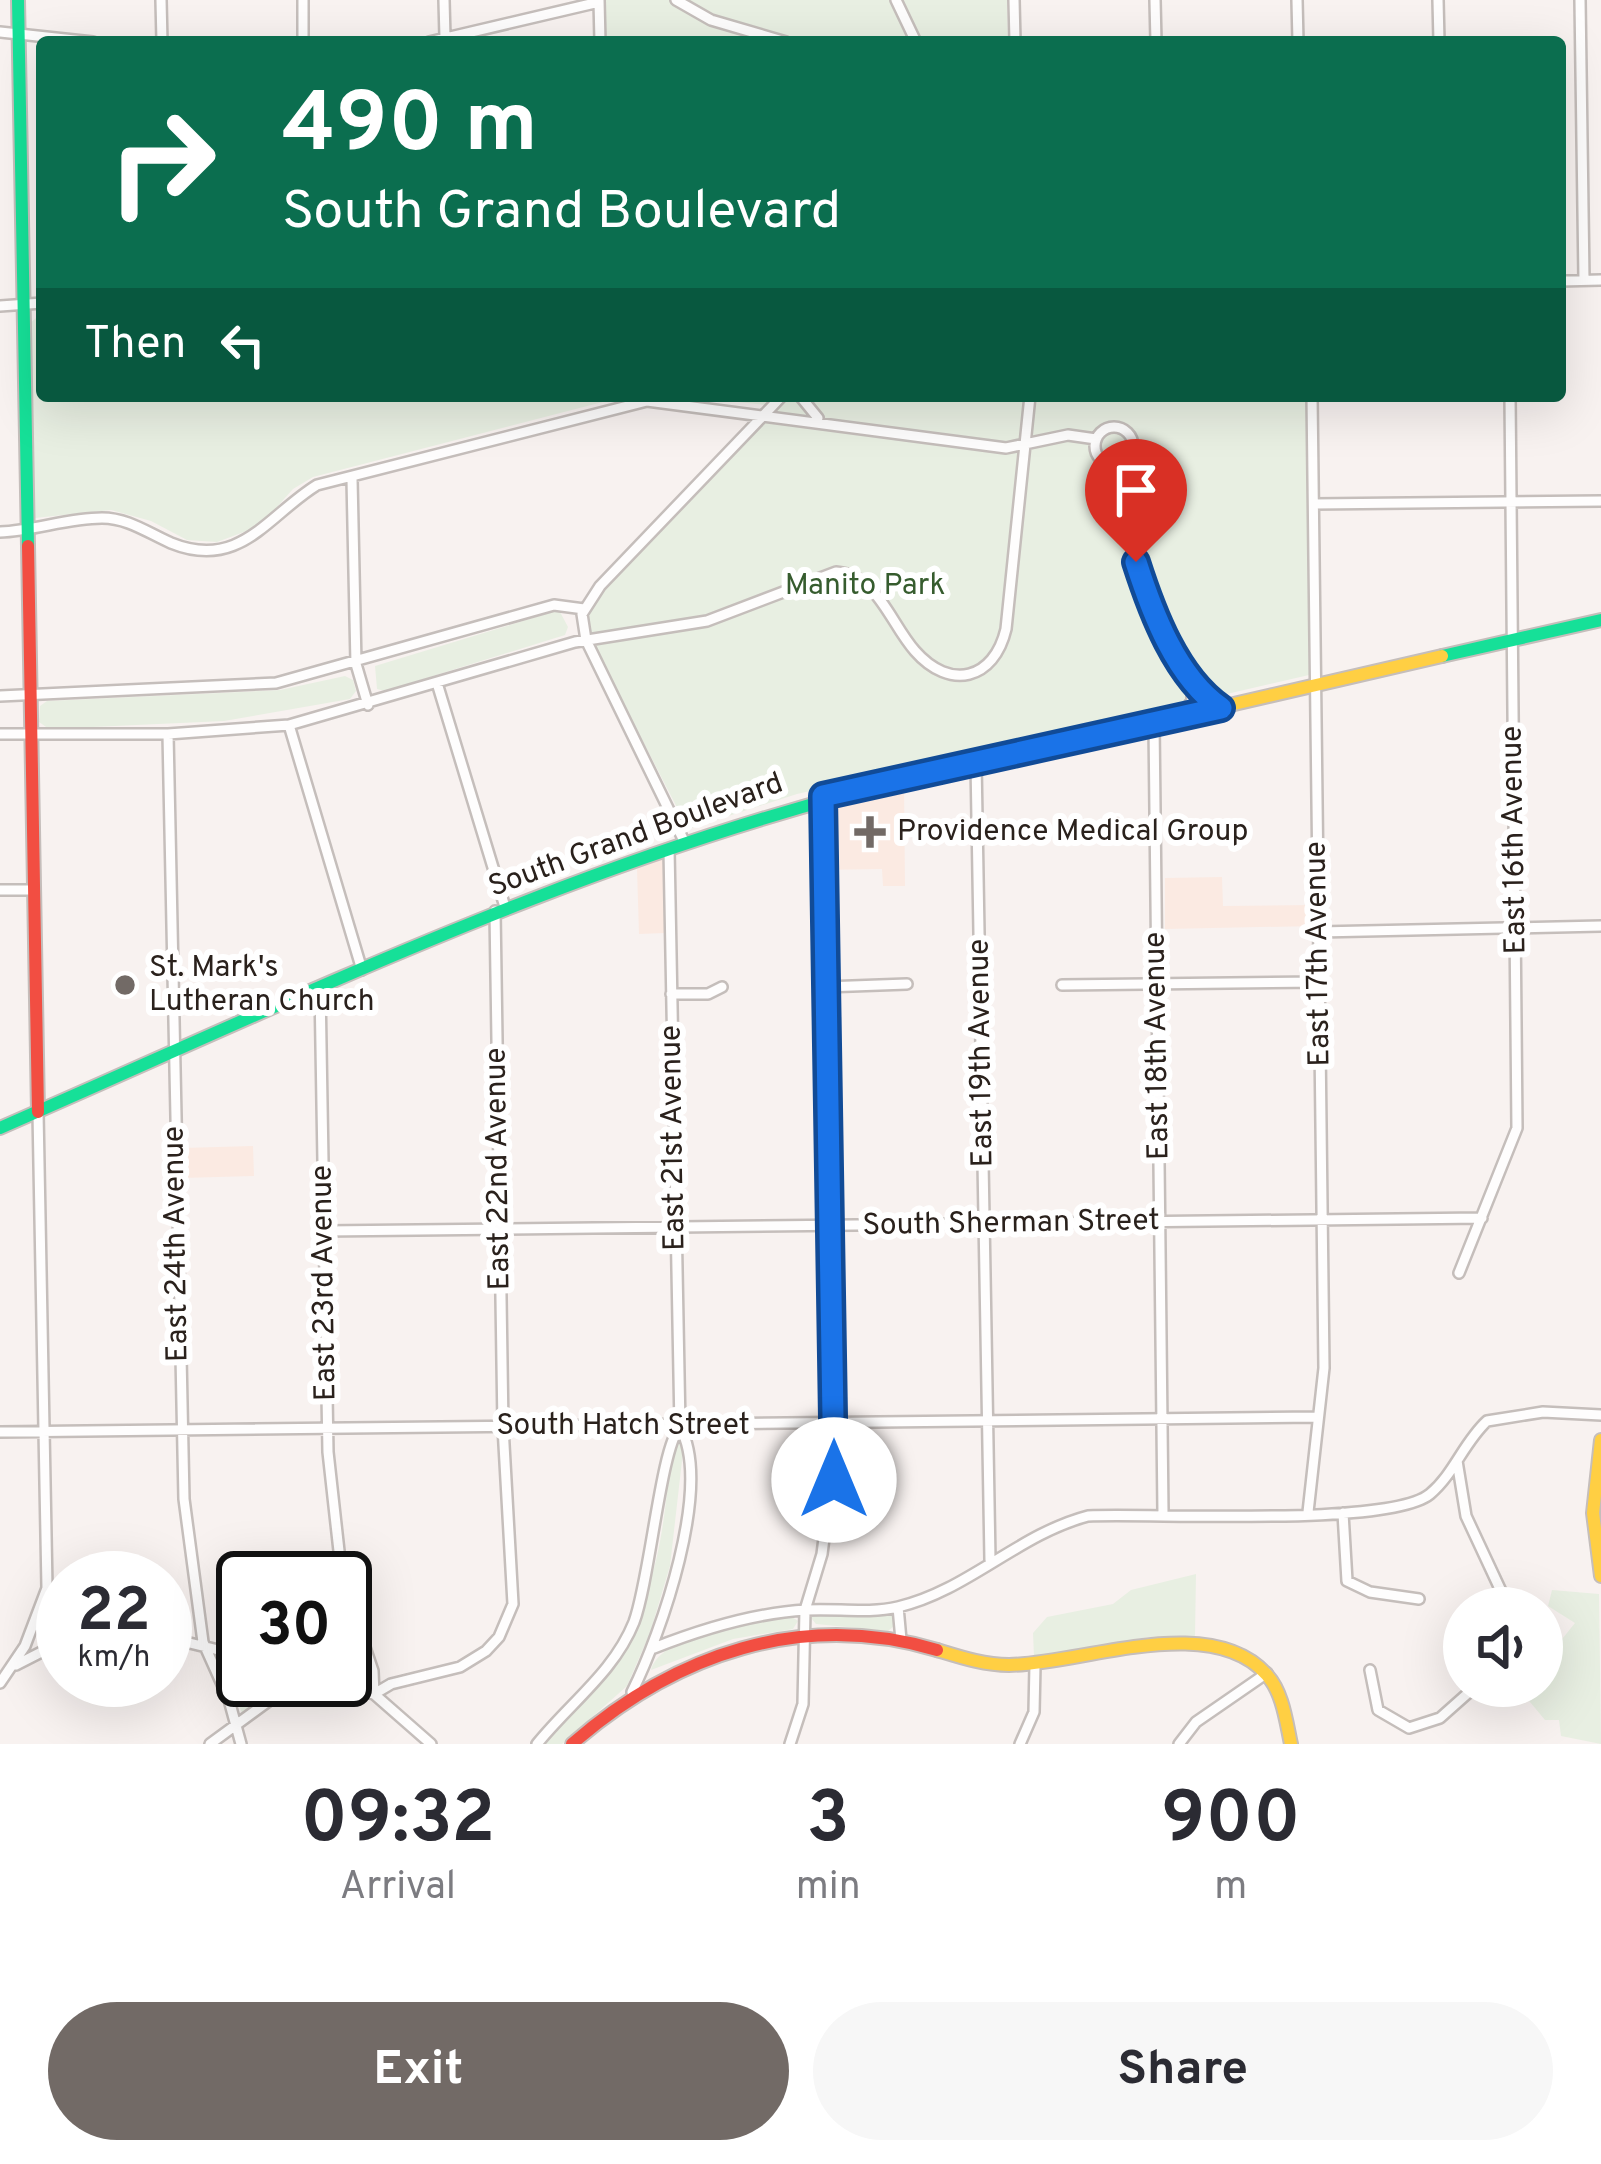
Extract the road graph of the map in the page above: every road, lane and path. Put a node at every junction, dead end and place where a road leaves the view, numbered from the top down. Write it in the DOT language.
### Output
graph roads {
  1 [pos="18,0"];
  2 [pos="161,0"];
  3 [pos="303,0"];
  4 [pos="444,0"];
  5 [pos="676,0"];
  6 [pos="896,0"];
  7 [pos="1014,0"];
  8 [pos="1155,0"];
  9 [pos="1297,0"];
  10 [pos="1438,0"];
  11 [pos="1580,0"];
  12 [pos="599,1"];
  13 [pos="0,32"];
  14 [pos="19,34"];
  15 [pos="38,36"];
  16 [pos="162,36"];
  17 [pos="303,36"];
  18 [pos="445,36"];
  19 [pos="453,36"];
  20 [pos="600,36"];
  21 [pos="766,36"];
  22 [pos="913,36"];
  23 [pos="1015,36"];
  24 [pos="1156,36"];
  25 [pos="1298,36"];
  26 [pos="1439,36"];
  27 [pos="1584,280"];
  28 [pos="1601,280"];
  29 [pos="1566,281"];
  30 [pos="36,304"];
  31 [pos="0,306"];
  32 [pos="22,306"];
  33 [pos="643,402"];
  34 [pos="656,402"];
  35 [pos="776,402"];
  36 [pos="805,402"];
  37 [pos="1029,402"];
  38 [pos="1312,402"];
  39 [pos="1510,402"];
  40 [pos="763,414"];
  41 [pos="823,422"];
  42 [pos="1096,439"];
  43 [pos="1023,447"];
  44 [pos="1121,463"];
  45 [pos="352,479"];
  46 [pos="1601,500"];
  47 [pos="1511,502"];
  48 [pos="1314,504"];
  49 [pos="27,529"];
  50 [pos="0,532"];
  51 [pos="584,609"];
  52 [pos="1601,620"];
  53 [pos="586,640"];
  54 [pos="1513,640"];
  55 [pos="356,664"];
  56 [pos="1191,675"];
  57 [pos="437,683"];
  58 [pos="1317,687"];
  59 [pos="0,696"];
  60 [pos="30,696"];
  61 [pos="368,705"];
  62 [pos="1221,708"];
  63 [pos="1182,717"];
  64 [pos="1154,723"];
  65 [pos="290,725"];
  66 [pos="0,734"];
  67 [pos="30,734"];
  68 [pos="168,734"];
  69 [pos="976,762"];
  70 [pos="823,796"];
  71 [pos="685,843"];
  72 [pos="669,849"];
  73 [pos="0,890"];
  74 [pos="33,890"];
  75 [pos="500,909"];
  76 [pos="1601,926"];
  77 [pos="1516,927"];
  78 [pos="1319,932"];
  79 [pos="362,970"];
  80 [pos="1320,982"];
  81 [pos="907,984"];
  82 [pos="1158,984"];
  83 [pos="1063,985"];
  84 [pos="722,986"];
  85 [pos="320,988"];
  86 [pos="825,988"];
  87 [pos="671,994"];
  88 [pos="173,1051"];
  89 [pos="38,1112"];
  90 [pos="0,1128"];
  91 [pos="1482,1218"];
  92 [pos="1322,1220"];
  93 [pos="1160,1222"];
  94 [pos="986,1224"];
  95 [pos="830,1226"];
  96 [pos="500,1228"];
  97 [pos="676,1228"];
  98 [pos="324,1232"];
  99 [pos="1459,1273"];
  100 [pos="1601,1415"];
  101 [pos="1162,1418"];
  102 [pos="1317,1418"];
  103 [pos="987,1420"];
  104 [pos="834,1424"];
  105 [pos="502,1427"];
  106 [pos="680,1427"];
  107 [pos="327,1429"];
  108 [pos="182,1430"];
  109 [pos="43,1431"];
  110 [pos="0,1432"];
  111 [pos="1601,1440"];
  112 [pos="1456,1461"];
  113 [pos="1598,1484"];
  114 [pos="1308,1512"];
  115 [pos="1163,1513"];
  116 [pos="1342,1513"];
  117 [pos="45,1551"];
  118 [pos="339,1551"];
  119 [pos="990,1560"];
  120 [pos="1601,1576"];
  121 [pos="1499,1587"];
  122 [pos="1419,1599"];
  123 [pos="898,1606"];
  124 [pos="805,1610"];
  125 [pos="36,1616"];
  126 [pos="803,1634"];
  127 [pos="901,1640"];
  128 [pos="192,1641"];
  129 [pos="203,1642"];
  130 [pos="216,1647"];
  131 [pos="654,1648"];
  132 [pos="36,1654"];
  133 [pos="1035,1665"];
  134 [pos="372,1667"];
  135 [pos="5,1670"];
  136 [pos="1370,1670"];
  137 [pos="1267,1673"];
  138 [pos="0,1683"];
  139 [pos="632,1692"];
  140 [pos="374,1694"];
  141 [pos="260,1707"];
  142 [pos="1452,1707"];
  143 [pos="237,1729"];
  144 [pos="210,1744"];
  145 [pos="241,1744"];
  146 [pos="431,1744"];
  147 [pos="537,1744"];
  148 [pos="572,1744"];
  149 [pos="790,1744"];
  150 [pos="1020,1744"];
  151 [pos="1179,1744"];
  152 [pos="1291,1744"];
  1 -- 14 [label="street"];
  2 -- 16 [label="street"];
  3 -- 17 [label="street"];
  4 -- 18 [label="street"];
  5 -- 21 [label="street"];
  6 -- 22 [label="street"];
  7 -- 23 [label="street"];
  8 -- 24 [label="street"];
  9 -- 25 [label="street"];
  10 -- 26 [label="street"];
  11 -- 27 [label="street"];
  12 -- 19 [label="street"];
  12 -- 20 [label="street"];
  13 -- 14 [label="street"];
  14 -- 15 [label="street"];
  14 -- 32 [label="street"];
  27 -- 28 [label="street"];
  27 -- 29 [label="street"];
  30 -- 32 [label="street"];
  31 -- 32 [label="street"];
  32 -- 49 [label="street"];
  33 -- 45 [label="street"];
  34 -- 40 [label="street"];
  35 -- 40 [label="street"];
  36 -- 41 [label="street"];
  37 -- 43 [label="street"];
  38 -- 48 [label="street, East 17th Avenue"];
  39 -- 47 [label="street, East 16th Avenue"];
  40 -- 41 [label="street"];
  40 -- 51 [label="street"];
  41 -- 43 [label="street"];
  42 -- 43 [label="street"];
  42 -- 44 [label="street"];
  42 -- 44 [label="street"];
  43 -- 53 [label="street"];
  44 -- 56 [label="street"];
  45 -- 49 [label="street"];
  45 -- 55 [label="street"];
  46 -- 47 [label="street"];
  47 -- 48 [label="street"];
  47 -- 54 [label="street, East 16th Avenue"];
  48 -- 58 [label="street, East 17th Avenue"];
  49 -- 50 [label="street"];
  49 -- 60 [label="street"];
  51 -- 53 [label="street"];
  51 -- 55 [label="street"];
  52 -- 54 [label="street, South Grand Boulevard"];
  53 -- 57 [label="street"];
  53 -- 71 [label="street"];
  54 -- 58 [label="street, South Grand Boulevard"];
  54 -- 77 [label="street, East 16th Avenue"];
  55 -- 60 [label="street"];
  55 -- 61 [label="street"];
  56 -- 62 [label="street"];
  56 -- 63 [label="street"];
  57 -- 61 [label="street"];
  57 -- 75 [label="street, East 22nd Avenue"];
  58 -- 62 [label="street, South Grand Boulevard"];
  58 -- 78 [label="street, East 17th Avenue"];
  59 -- 60 [label="street"];
  60 -- 67 [label="street"];
  61 -- 65 [label="street"];
  62 -- 63 [label="street, South Grand Boulevard"];
  63 -- 64 [label="street, South Grand Boulevard"];
  64 -- 69 [label="street, South Grand Boulevard"];
  64 -- 82 [label="street, East 18th Avenue"];
  65 -- 68 [label="street"];
  65 -- 79 [label="street"];
  66 -- 67 [label="street"];
  67 -- 68 [label="street"];
  67 -- 74 [label="street"];
  68 -- 88 [label="street, East 24th Avenue"];
  69 -- 70 [label="street, South Grand Boulevard"];
  69 -- 94 [label="street, East 19th Avenue"];
  70 -- 71 [label="street, South Grand Boulevard"];
  70 -- 86 [label="street"];
  71 -- 72 [label="street, South Grand Boulevard"];
  72 -- 75 [label="street, South Grand Boulevard"];
  72 -- 87 [label="street, East 21st Avenue"];
  73 -- 74 [label="street"];
  74 -- 89 [label="street"];
  75 -- 79 [label="street, South Grand Boulevard"];
  75 -- 96 [label="street, East 22nd Avenue"];
  76 -- 77 [label="street"];
  77 -- 78 [label="street"];
  77 -- 91 [label="street, East 16th Avenue"];
  78 -- 80 [label="street, East 17th Avenue"];
  79 -- 85 [label="street, South Grand Boulevard"];
  80 -- 82 [label="street"];
  80 -- 92 [label="street, East 17th Avenue"];
  81 -- 86 [label="street"];
  82 -- 83 [label="street"];
  82 -- 93 [label="street, East 18th Avenue"];
  84 -- 87 [label="street"];
  85 -- 88 [label="street, South Grand Boulevard"];
  85 -- 98 [label="street, East 23rd Avenue"];
  86 -- 95 [label="street"];
  87 -- 97 [label="street, East 21st Avenue"];
  88 -- 89 [label="street, South Grand Boulevard"];
  88 -- 108 [label="street, East 24th Avenue"];
  89 -- 90 [label="street, South Grand Boulevard"];
  89 -- 109 [label="street"];
  91 -- 92 [label="street, South Sherman Street"];
  91 -- 99 [label="street, East 16th Avenue"];
  92 -- 93 [label="street, South Sherman Street"];
  92 -- 102 [label="street, East 17th Avenue"];
  93 -- 94 [label="street, South Sherman Street"];
  93 -- 101 [label="street, East 18th Avenue"];
  94 -- 95 [label="street, South Sherman Street"];
  94 -- 103 [label="street, East 19th Avenue"];
  95 -- 97 [label="street, South Sherman Street"];
  95 -- 104 [label="street"];
  96 -- 97 [label="street, South Sherman Street"];
  96 -- 98 [label="street, South Sherman Street"];
  96 -- 105 [label="street, East 22nd Avenue"];
  97 -- 106 [label="street, East 21st Avenue"];
  98 -- 107 [label="street, East 23rd Avenue"];
  100 -- 112 [label="street"];
  101 -- 102 [label="street, South Hatch Street"];
  101 -- 103 [label="street, South Hatch Street"];
  101 -- 115 [label="street, East 18th Avenue"];
  102 -- 114 [label="street, East 17th Avenue"];
  103 -- 104 [label="street, South Hatch Street"];
  103 -- 119 [label="street, East 19th Avenue"];
  104 -- 106 [label="street, South Hatch Street"];
  104 -- 124 [label="street"];
  105 -- 106 [label="street, South Hatch Street"];
  105 -- 107 [label="street, South Hatch Street"];
  105 -- 140 [label="street, East 22nd Avenue"];
  106 -- 131 [label="street"];
  106 -- 147 [label="street"];
  107 -- 108 [label="street, South Hatch Street"];
  107 -- 118 [label="street, East 23rd Avenue"];
  108 -- 109 [label="street, South Hatch Street"];
  108 -- 129 [label="street, East 24th Avenue"];
  109 -- 110 [label="street, South Hatch Street"];
  109 -- 117 [label="street"];
  111 -- 113 [label="street"];
  112 -- 116 [label="street"];
  112 -- 121 [label="street"];
  113 -- 120 [label="street"];
  114 -- 115 [label="street"];
  114 -- 116 [label="street"];
  115 -- 119 [label="street"];
  116 -- 122 [label="street"];
  119 -- 123 [label="street"];
  123 -- 124 [label="street"];
  123 -- 127 [label="street"];
  124 -- 126 [label="street"];
  124 -- 131 [label="street"];
  125 -- 135 [label="street"];
  126 -- 127 [label="street"];
  126 -- 139 [label="street"];
  126 -- 149 [label="street"];
  127 -- 133 [label="street"];
  128 -- 129 [label="street"];
  129 -- 130 [label="street"];
  129 -- 143 [label="street, East 24th Avenue"];
  131 -- 139 [label="street"];
  132 -- 135 [label="street"];
  133 -- 137 [label="street"];
  133 -- 150 [label="street"];
  134 -- 140 [label="street"];
  135 -- 138 [label="street"];
  136 -- 142 [label="street"];
  137 -- 151 [label="street"];
  137 -- 152 [label="street"];
  139 -- 148 [label="street"];
  140 -- 146 [label="street"];
  141 -- 143 [label="street"];
  143 -- 144 [label="street"];
  143 -- 145 [label="street, East 24th Avenue"];
}
